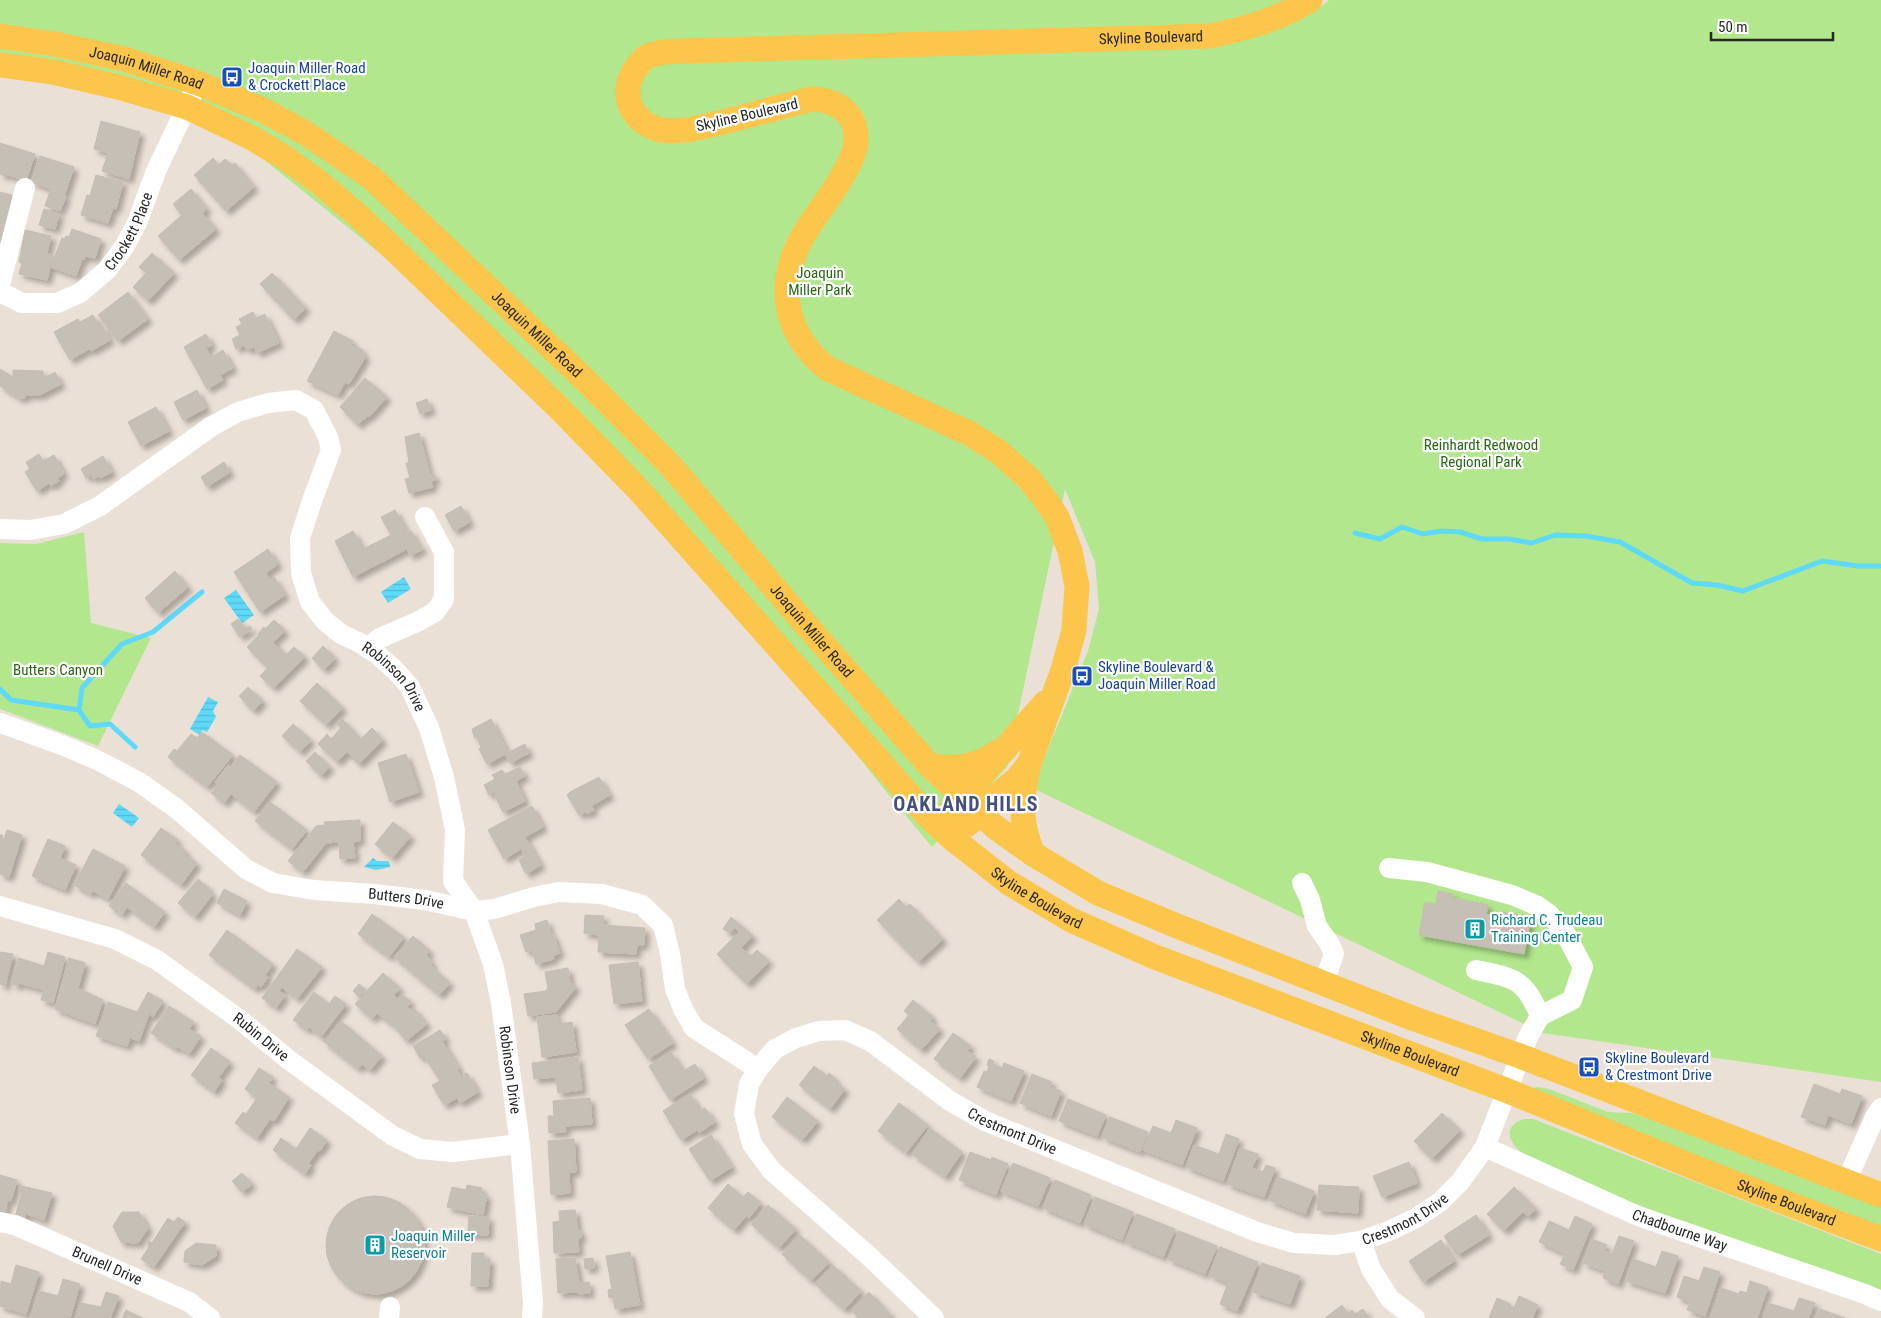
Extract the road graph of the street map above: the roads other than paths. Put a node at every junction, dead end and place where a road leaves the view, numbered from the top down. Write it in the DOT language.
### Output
graph roads {
  1 [pos="1310,0"];
  2 [pos="0,36"];
  3 [pos="0,64"];
  4 [pos="198,83"];
  5 [pos="186,107"];
  6 [pos="25,188"];
  7 [pos="0,285"];
  8 [pos="0,292"];
  9 [pos="425,517"];
  10 [pos="0,529"];
  11 [pos="367,648"];
  12 [pos="1054,692"];
  13 [pos="0,723"];
  14 [pos="1006,746"];
  15 [pos="1029,764"];
  16 [pos="930,766"];
  17 [pos="971,805"];
  18 [pos="946,832"];
  19 [pos="1033,854"];
  20 [pos="1389,868"];
  21 [pos="1302,883"];
  22 [pos="0,906"];
  23 [pos="474,911"];
  24 [pos="1476,970"];
  25 [pos="1324,984"];
  26 [pos="1540,1016"];
  27 [pos="1520,1056"];
  28 [pos="758,1068"];
  29 [pos="1508,1091"];
  30 [pos="1881,1108"];
  31 [pos="520,1144"];
  32 [pos="1485,1147"];
  33 [pos="1846,1182"];
  34 [pos="1881,1195"];
  35 [pos="0,1222"];
  36 [pos="1881,1239"];
  37 [pos="1361,1242"];
  38 [pos="1881,1301"];
  39 [pos="210,1318"];
  40 [pos="532,1318"];
  41 [pos="934,1318"];
  42 [pos="1416,1318"];
  1 -- 12 [label="main road, Skyline Boulevard"];
  2 -- 4 [label="main road, Joaquin Miller Road"];
  3 -- 5 [label="main road, Joaquin Miller Road"];
  4 -- 5 [label="street, Crockett Place"];
  4 -- 16 [label="main road, Joaquin Miller Road"];
  5 -- 8 [label="street, Crockett Place"];
  5 -- 18 [label="main road, Joaquin Miller Road"];
  6 -- 7 [label="street"];
  9 -- 11 [label="street"];
  10 -- 11 [label="street, Robinson Drive"];
  11 -- 23 [label="street, Robinson Drive"];
  12 -- 14 [label="main road, Skyline Boulevard"];
  12 -- 15 [label="main road, Skyline Boulevard"];
  13 -- 23 [label="street, Butters Drive"];
  14 -- 16 [label="main road"];
  14 -- 17 [label="main road, Skyline Boulevard"];
  15 -- 17 [label="main road, Skyline Boulevard"];
  15 -- 19 [label="main road"];
  16 -- 17 [label="main road, Joaquin Miller Road"];
  17 -- 18 [label="main road, Skyline Boulevard"];
  17 -- 19 [label="main road"];
  18 -- 29 [label="main road, Skyline Boulevard"];
  19 -- 25 [label="main road"];
  20 -- 26 [label="street"];
  21 -- 25 [label="street"];
  22 -- 31 [label="street, Rubin Drive"];
  23 -- 28 [label="street, Butters Drive"];
  23 -- 31 [label="street, Robinson Drive"];
  24 -- 26 [label="street"];
  25 -- 27 [label="main road"];
  26 -- 27 [label="street, Crestmont Drive"];
  27 -- 29 [label="street, Crestmont Drive"];
  27 -- 33 [label="main road"];
  28 -- 37 [label="street, Crestmont Drive"];
  28 -- 41 [label="street, Crestmont Drive"];
  29 -- 32 [label="street, Crestmont Drive"];
  29 -- 36 [label="main road, Skyline Boulevard"];
  30 -- 33 [label="street"];
  31 -- 40 [label="street, Robinson Drive"];
  32 -- 37 [label="street, Crestmont Drive"];
  32 -- 38 [label="street, Chadbourne Way"];
  33 -- 34 [label="main road"];
  35 -- 39 [label="street, Brunell Drive"];
  37 -- 42 [label="street"];
}
